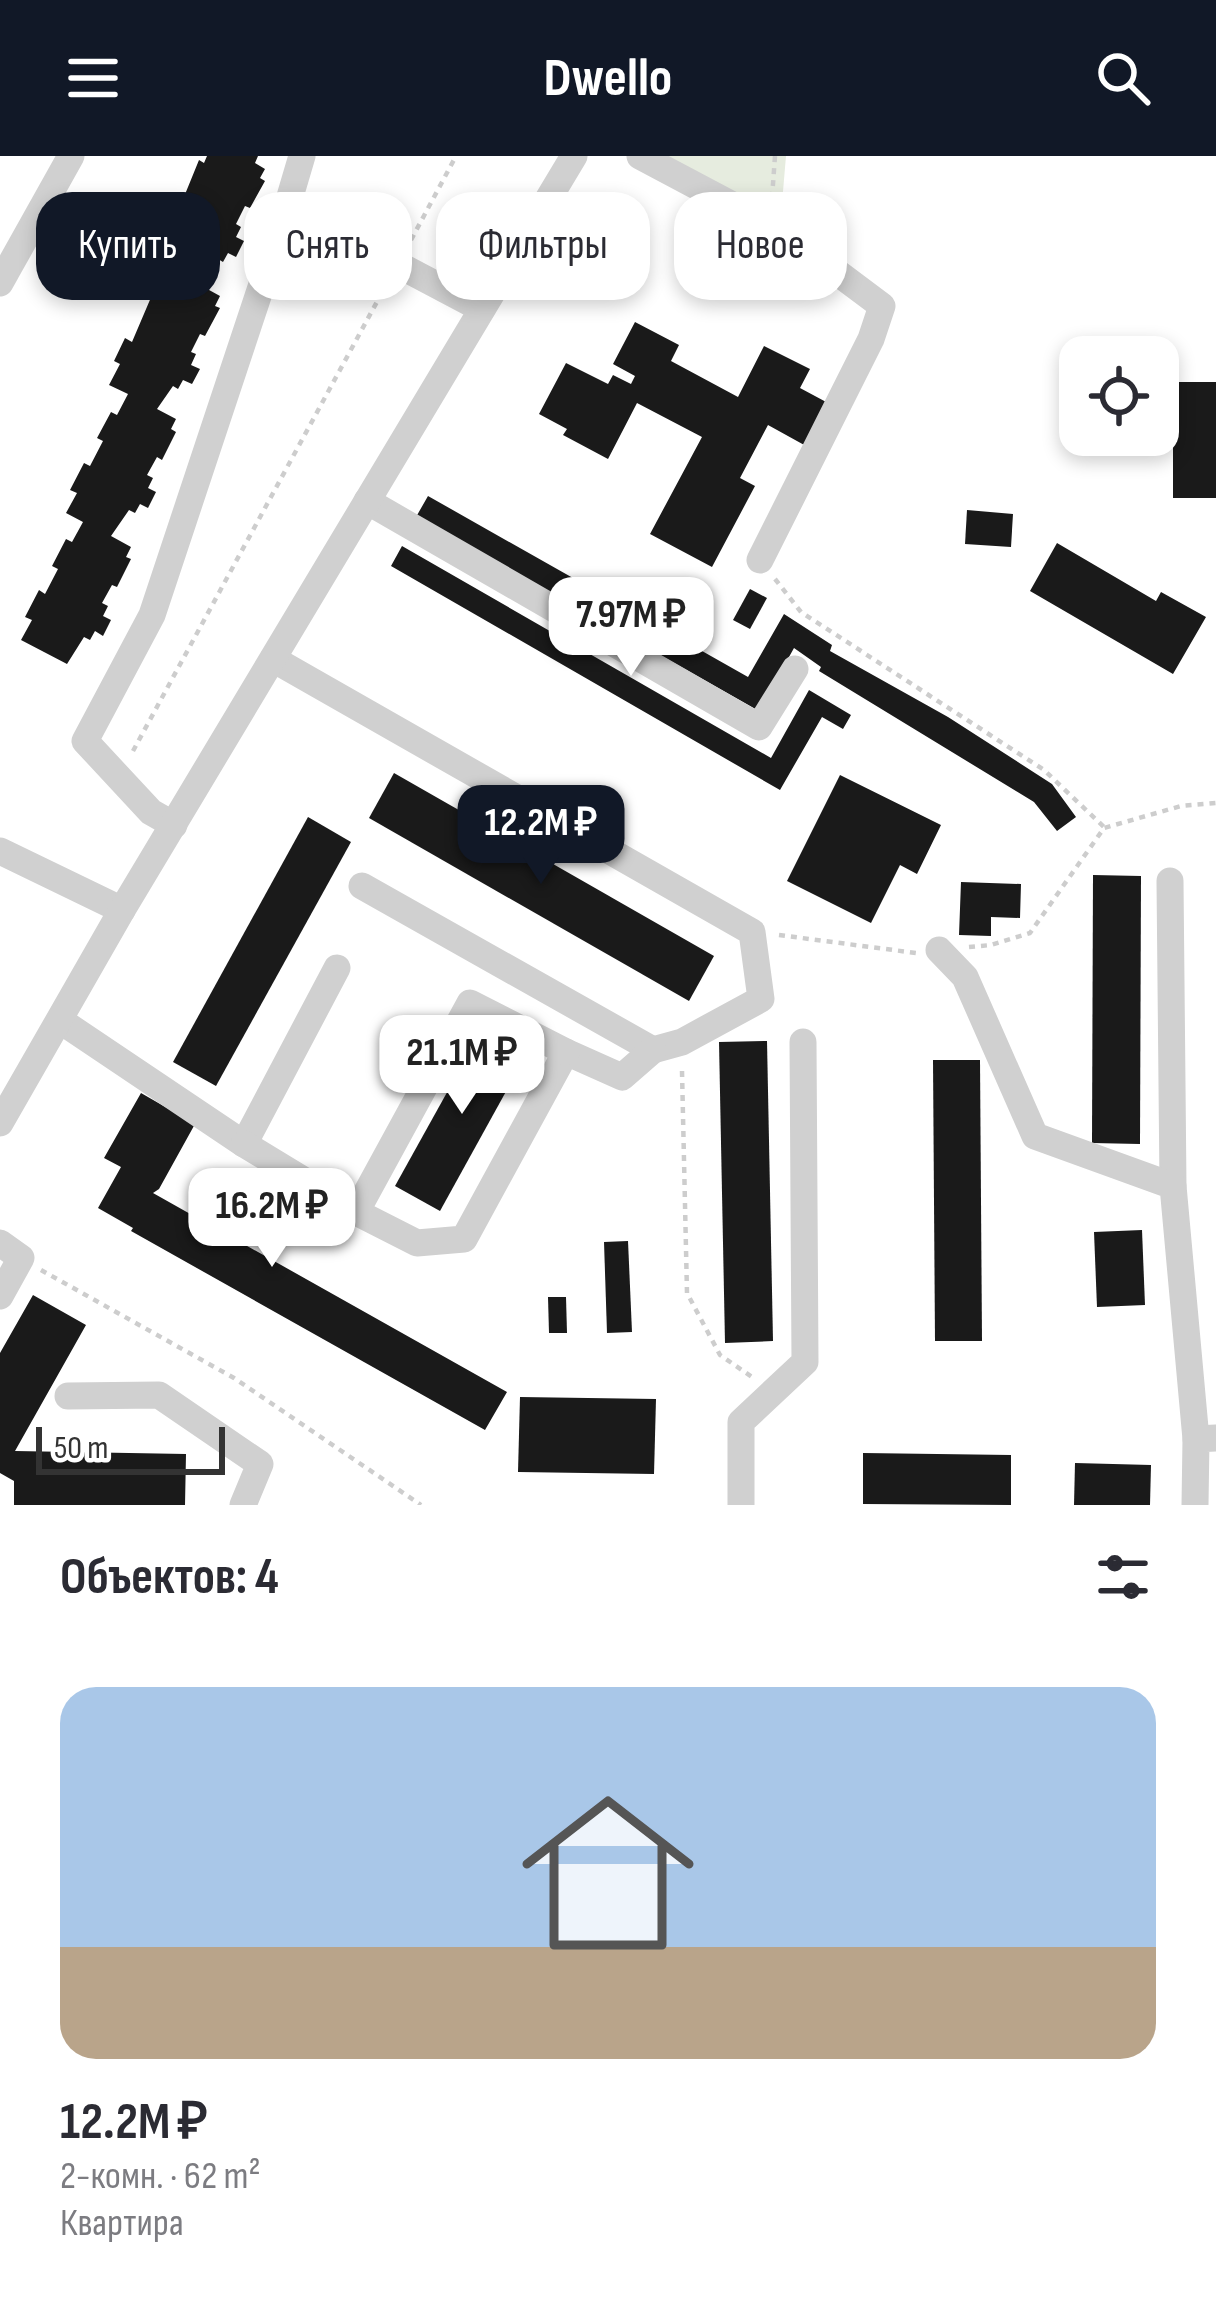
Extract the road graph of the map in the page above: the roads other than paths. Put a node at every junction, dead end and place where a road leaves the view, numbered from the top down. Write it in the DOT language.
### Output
graph roads {
  1 [pos="71,156"];
  2 [pos="302,156"];
  3 [pos="574,156"];
  4 [pos="640,156"];
  5 [pos="291,192"];
  6 [pos="412,272"];
  7 [pos="0,284"];
  8 [pos="256,300"];
  9 [pos="482,309"];
  10 [pos="368,500"];
  11 [pos="760,560"];
  12 [pos="273,658"];
  13 [pos="795,669"];
  14 [pos="173,825"];
  15 [pos="0,850"];
  16 [pos="1170,881"];
  17 [pos="362,886"];
  18 [pos="122,910"];
  19 [pos="940,950"];
  20 [pos="337,968"];
  21 [pos="61,1021"];
  22 [pos="803,1042"];
  23 [pos="653,1050"];
  24 [pos="566,1052"];
  25 [pos="0,1123"];
  26 [pos="244,1144"];
  27 [pos="1173,1186"];
  28 [pos="356,1213"];
  29 [pos="10,1251"];
  30 [pos="0,1295"];
  31 [pos="68,1396"];
  32 [pos="1206,1438"];
  33 [pos="243,1505"];
  34 [pos="741,1505"];
  35 [pos="1195,1505"];
  1 -- 7 [label="street"];
  2 -- 5 [label="street"];
  3 -- 9 [label="street"];
  4 -- 11 [label="street"];
  6 -- 9 [label="street"];
  8 -- 14 [label="street"];
  9 -- 10 [label="street"];
  10 -- 12 [label="street"];
  10 -- 13 [label="street"];
  12 -- 14 [label="street"];
  12 -- 23 [label="street"];
  14 -- 18 [label="street"];
  15 -- 18 [label="street"];
  16 -- 27 [label="street"];
  17 -- 23 [label="street"];
  18 -- 21 [label="street"];
  19 -- 27 [label="street"];
  20 -- 26 [label="street"];
  21 -- 25 [label="street"];
  21 -- 26 [label="street"];
  22 -- 34 [label="street"];
  23 -- 24 [label="street"];
  24 -- 28 [label="street"];
  24 -- 28 [label="street"];
  26 -- 28 [label="street"];
  27 -- 32 [label="street"];
  29 -- 30 [label="street"];
  31 -- 33 [label="street"];
  32 -- 35 [label="street"];
}
